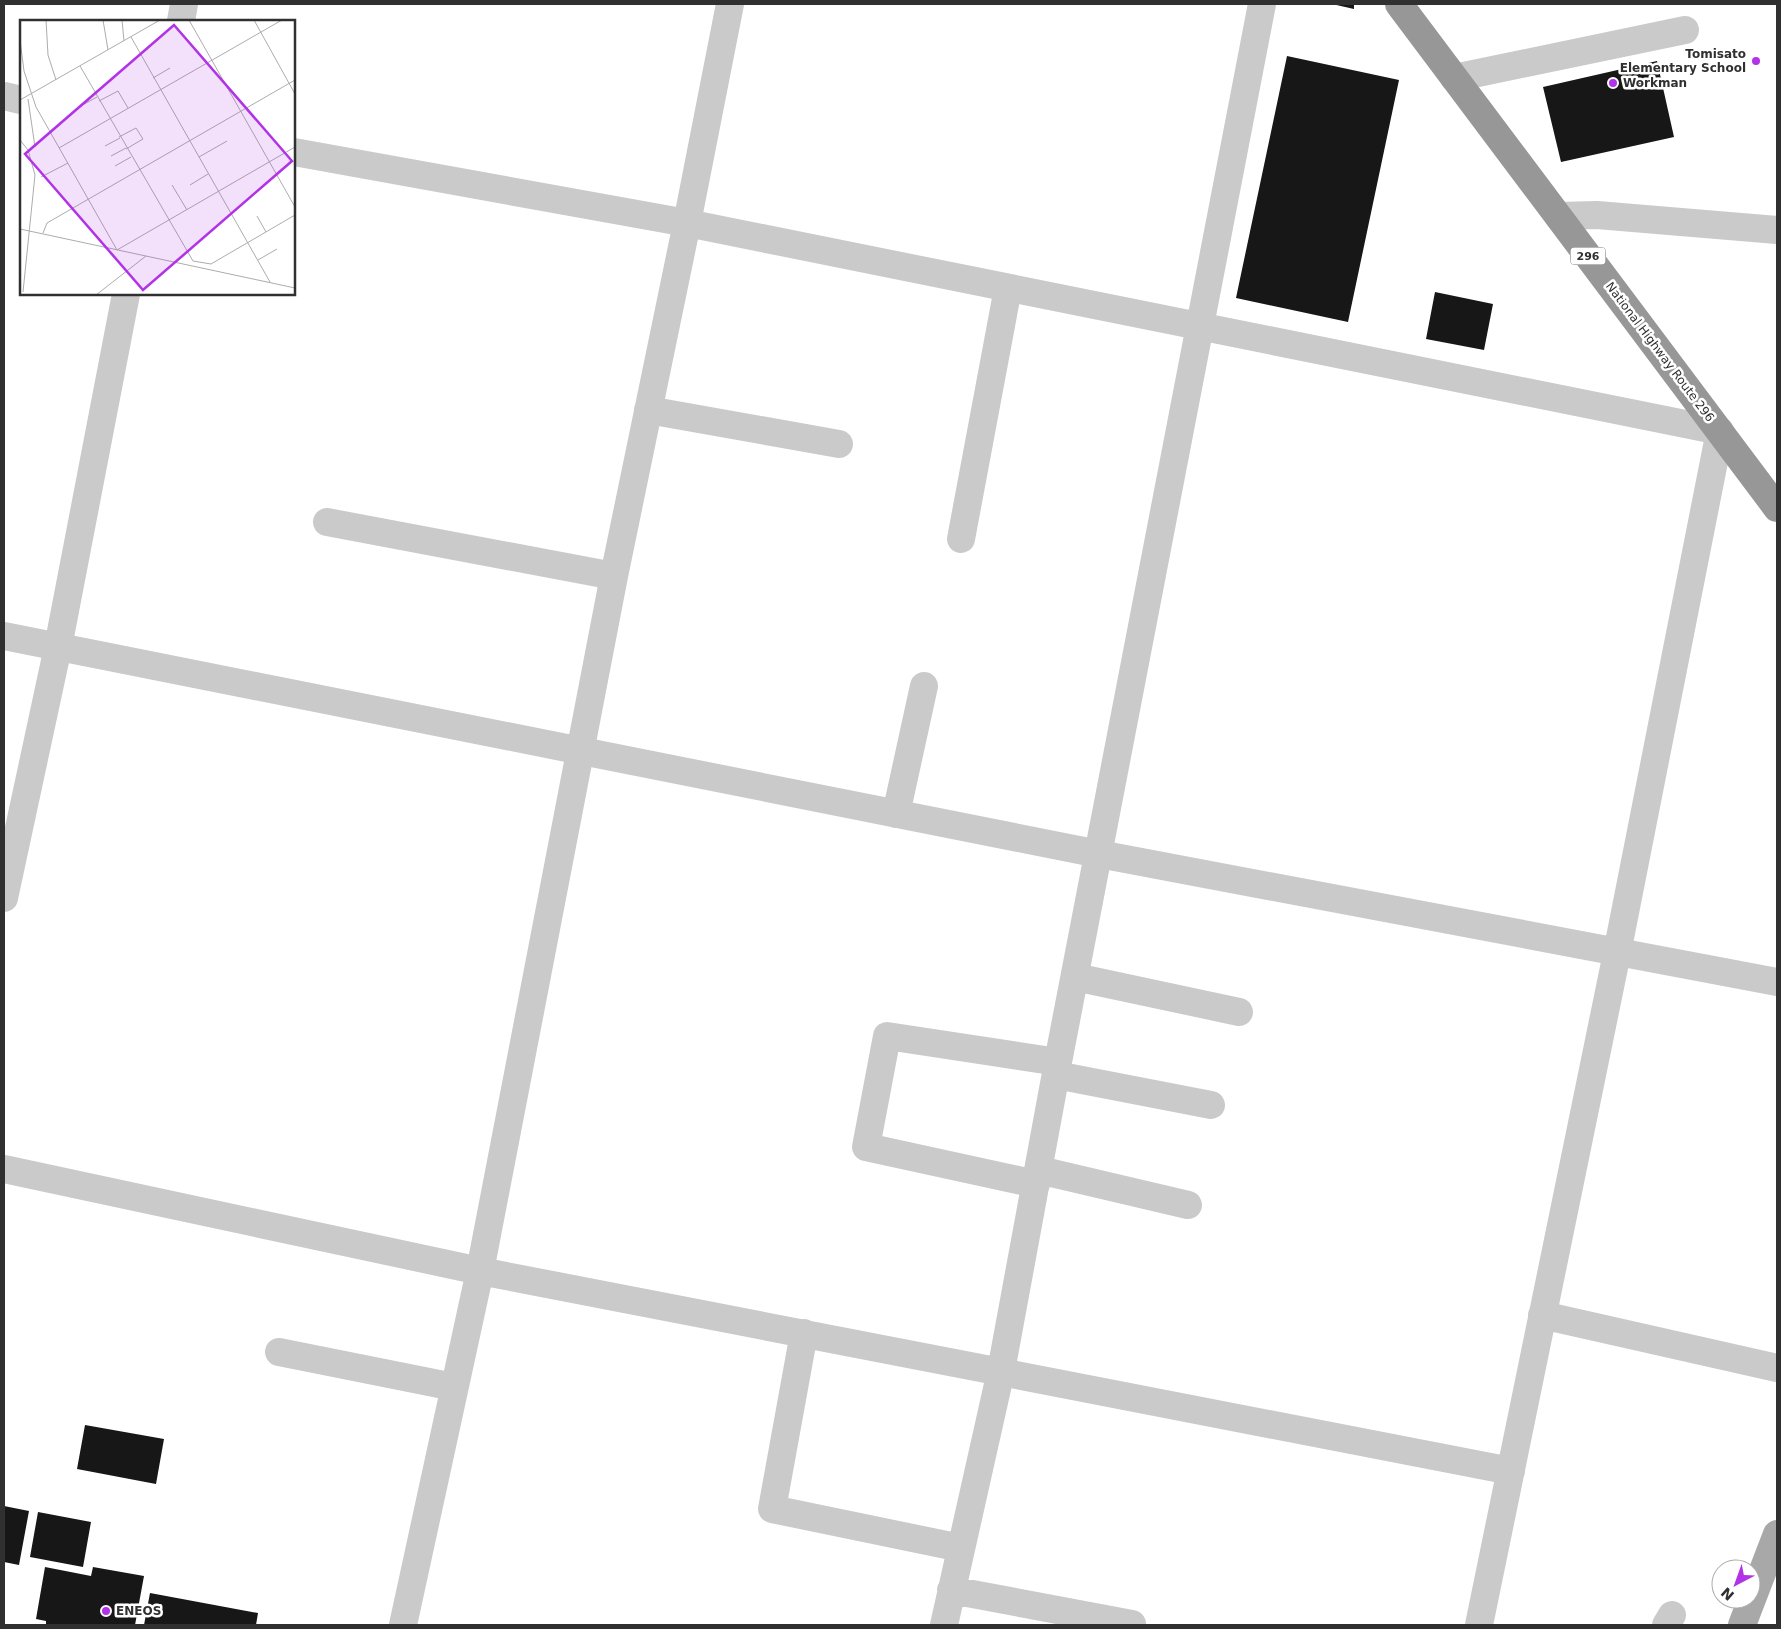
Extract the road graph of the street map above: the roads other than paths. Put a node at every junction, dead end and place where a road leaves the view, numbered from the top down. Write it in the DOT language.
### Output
graph roads {
  1 [pos="184,4"];
  2 [pos="730,4"];
  3 [pos="1262,4"];
  4 [pos="1399,4"];
  5 [pos="181,20"];
  6 [pos="1685,30"];
  7 [pos="1454,78"];
  8 [pos="4,96"];
  9 [pos="20,100"];
  10 [pos="295,152"];
  11 [pos="1558,216"];
  12 [pos="687,223"];
  13 [pos="1777,230"];
  14 [pos="1008,288"];
  15 [pos="126,295"];
  16 [pos="1199,326"];
  17 [pos="648,410"];
  18 [pos="1720,431"];
  19 [pos="839,444"];
  20 [pos="1777,508"];
  21 [pos="327,522"];
  22 [pos="961,540"];
  23 [pos="614,576"];
  24 [pos="4,636"];
  25 [pos="58,646"];
  26 [pos="924,686"];
  27 [pos="581,752"];
  28 [pos="896,814"];
  29 [pos="1099,854"];
  30 [pos="4,898"];
  31 [pos="1617,953"];
  32 [pos="1074,977"];
  33 [pos="1777,982"];
  34 [pos="1239,1012"];
  35 [pos="1057,1069"];
  36 [pos="1211,1105"];
  37 [pos="4,1169"];
  38 [pos="1037,1177"];
  39 [pos="1188,1205"];
  40 [pos="480,1271"];
  41 [pos="1542,1315"];
  42 [pos="804,1333"];
  43 [pos="279,1352"];
  44 [pos="1777,1368"];
  45 [pos="1001,1371"];
  46 [pos="454,1387"];
  47 [pos="1511,1471"];
  48 [pos="1777,1534"];
  49 [pos="961,1548"];
  50 [pos="951,1590"];
  51 [pos="1132,1624"];
  52 [pos="403,1625"];
  53 [pos="944,1625"];
  54 [pos="1479,1625"];
  55 [pos="1742,1625"];
  1 -- 5 [label="street"];
  2 -- 12 [label="street"];
  3 -- 16 [label="street"];
  4 -- 7 [label="highway, National Highway Route 296 / 296"];
  6 -- 7 [label="street"];
  7 -- 11 [label="highway, National Highway Route 296 / 296"];
  8 -- 9 [label="street"];
  10 -- 12 [label="street"];
  11 -- 13 [label="street"];
  11 -- 18 [label="highway, National Highway Route 296 / 296"];
  12 -- 14 [label="street"];
  12 -- 17 [label="street"];
  14 -- 16 [label="street"];
  14 -- 22 [label="street"];
  15 -- 25 [label="street"];
  16 -- 18 [label="street"];
  16 -- 29 [label="street"];
  17 -- 19 [label="street"];
  17 -- 23 [label="street"];
  18 -- 20 [label="highway, National Highway Route 296 / 296"];
  18 -- 31 [label="street"];
  21 -- 23 [label="street"];
  23 -- 27 [label="street"];
  24 -- 25 [label="street"];
  25 -- 27 [label="street"];
  25 -- 30 [label="street"];
  26 -- 28 [label="street"];
  27 -- 28 [label="street"];
  27 -- 40 [label="street"];
  28 -- 29 [label="street"];
  29 -- 31 [label="street"];
  29 -- 32 [label="street"];
  31 -- 33 [label="street"];
  31 -- 41 [label="street"];
  32 -- 34 [label="street"];
  32 -- 35 [label="street"];
  35 -- 36 [label="street"];
  35 -- 38 [label="street"];
  35 -- 38 [label="street"];
  37 -- 40 [label="street"];
  38 -- 39 [label="street"];
  38 -- 45 [label="street"];
  40 -- 42 [label="street"];
  40 -- 46 [label="street"];
  41 -- 44 [label="street"];
  41 -- 47 [label="street"];
  42 -- 45 [label="street"];
  42 -- 49 [label="street"];
  43 -- 46 [label="street"];
  45 -- 47 [label="street"];
  45 -- 49 [label="street"];
  46 -- 52 [label="street"];
  47 -- 54 [label="street"];
  48 -- 55 [label="main road"];
  49 -- 50 [label="street"];
  50 -- 51 [label="street"];
  50 -- 53 [label="street"];
}
